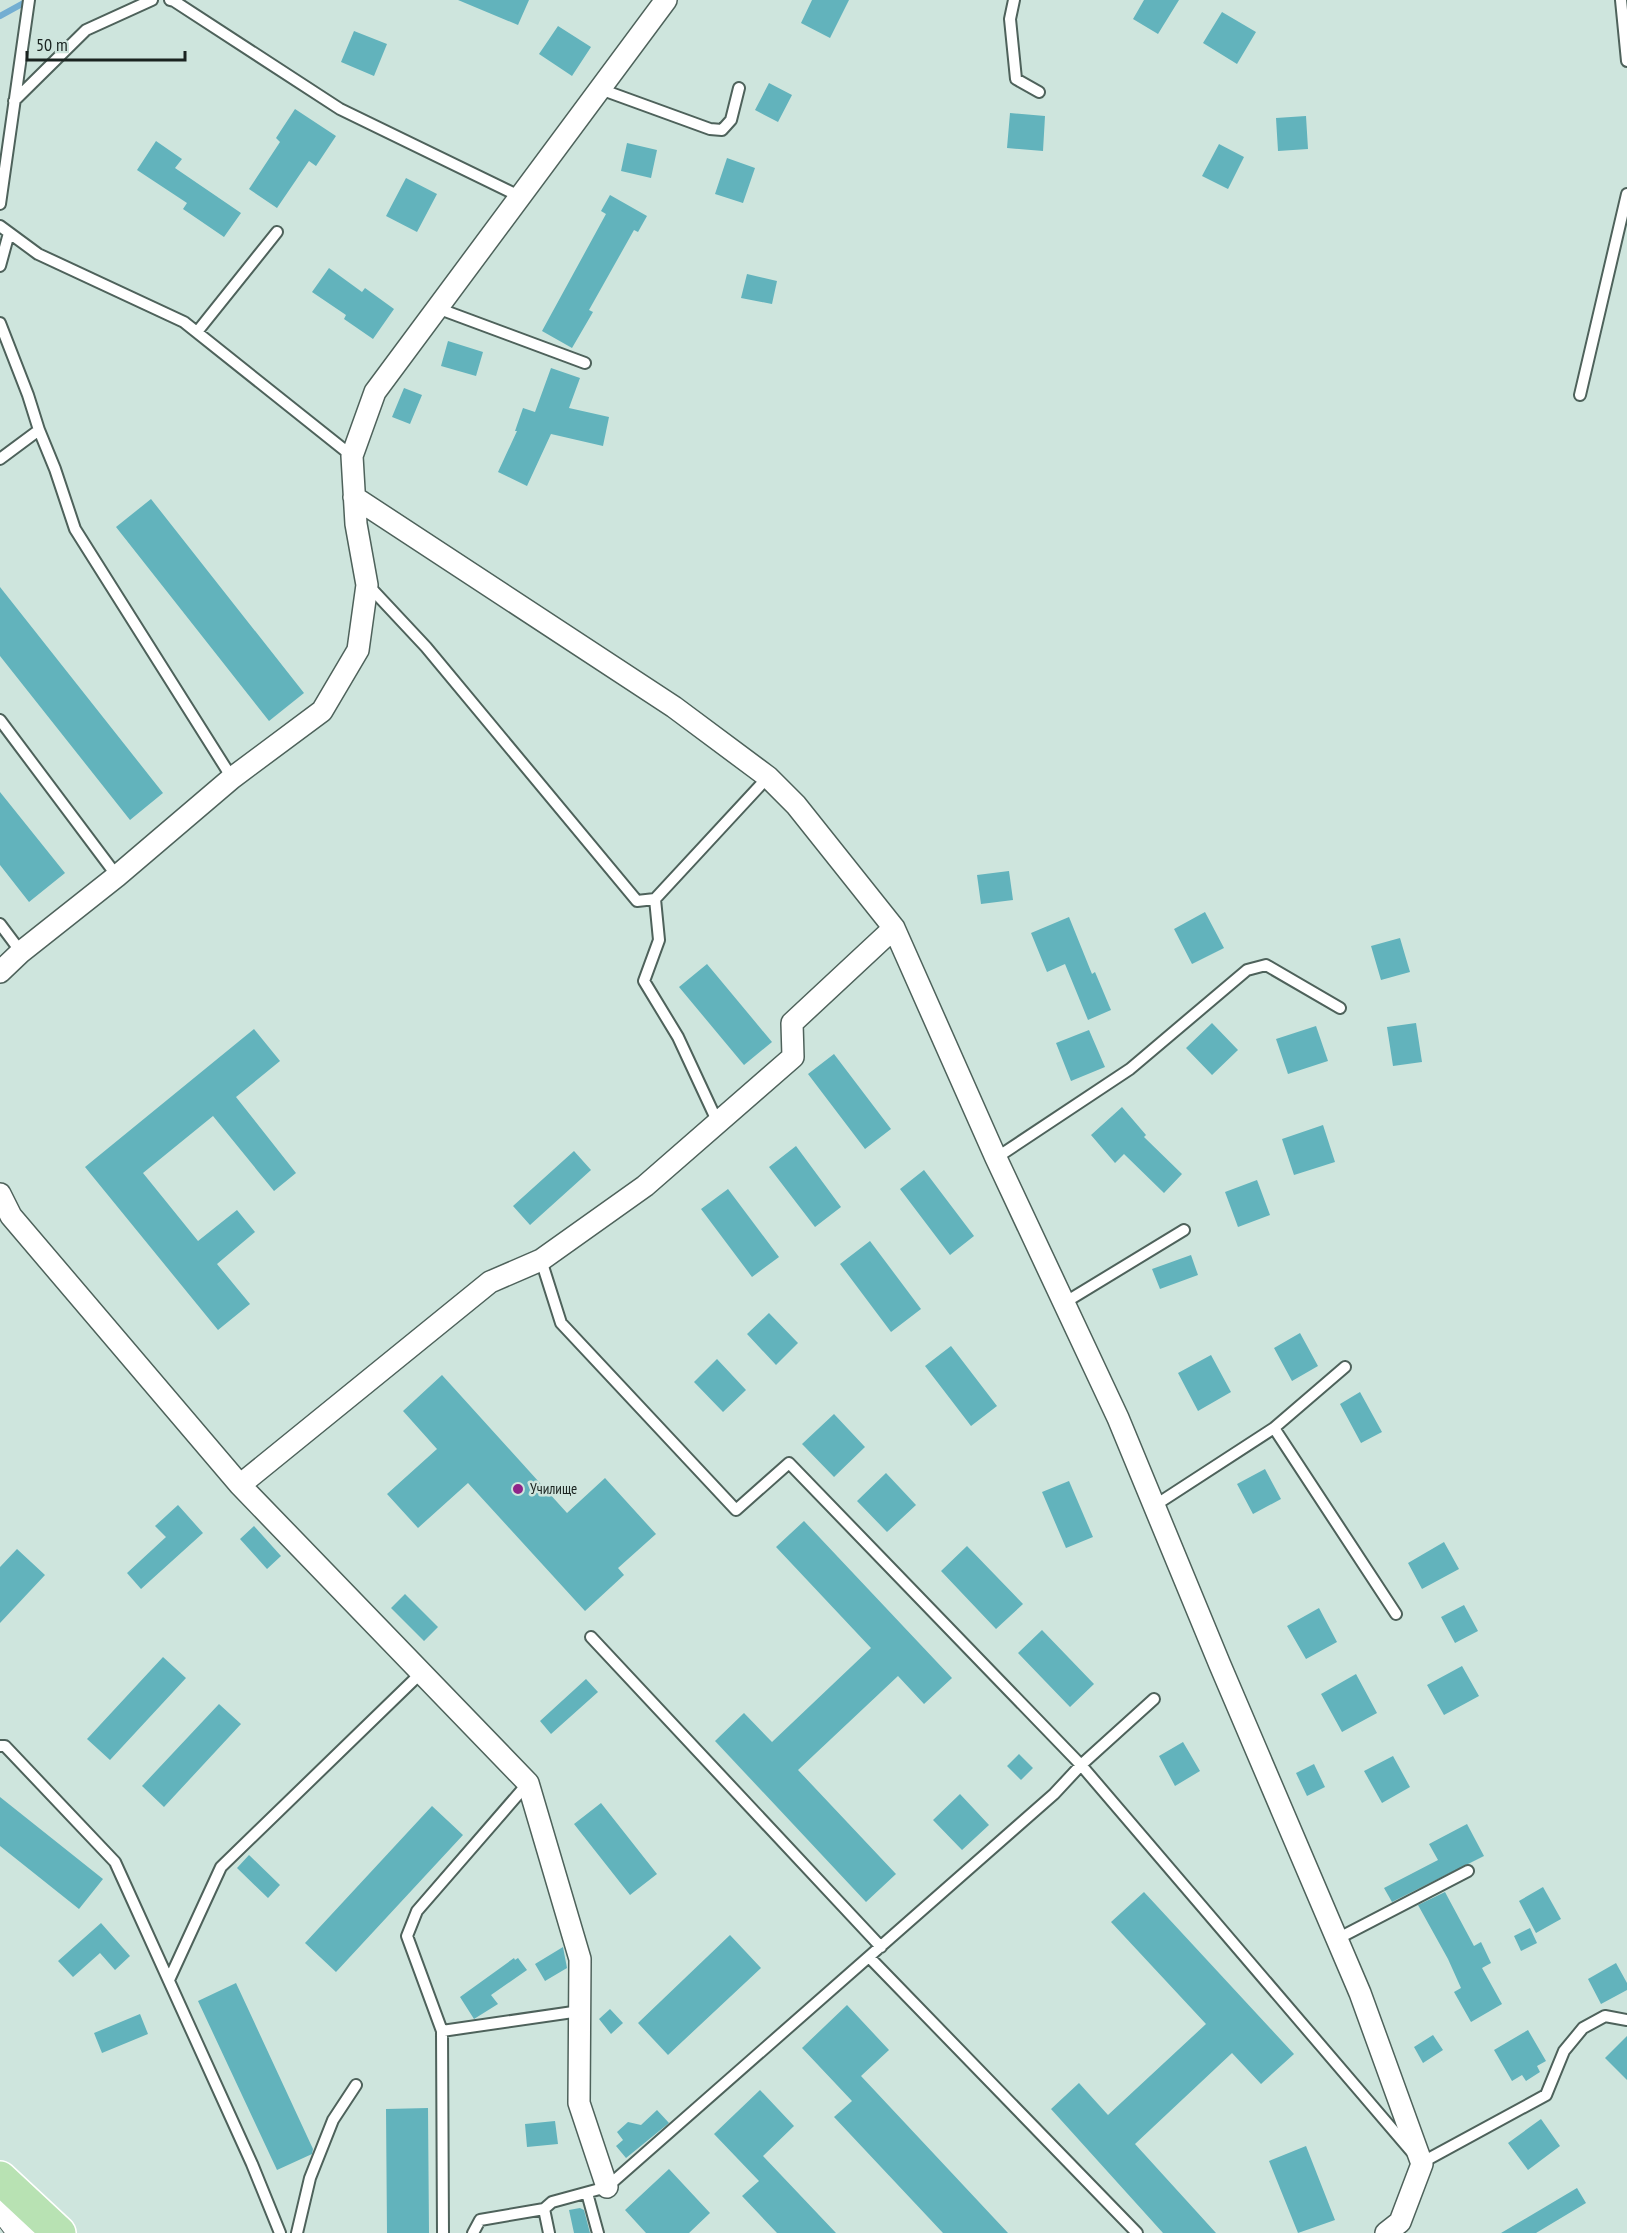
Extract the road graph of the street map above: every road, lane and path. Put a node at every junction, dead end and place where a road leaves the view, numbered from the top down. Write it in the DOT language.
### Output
graph roads {
  1 [pos="29,0"];
  2 [pos="152,0"];
  3 [pos="170,0"];
  4 [pos="175,0"];
  5 [pos="666,0"];
  6 [pos="1014,0"];
  7 [pos="1620,0"];
  8 [pos="1627,61"];
  9 [pos="739,88"];
  10 [pos="600,89"];
  11 [pos="1039,92"];
  12 [pos="14,102"];
  13 [pos="1627,194"];
  14 [pos="519,196"];
  15 [pos="0,204"];
  16 [pos="5,229"];
  17 [pos="277,232"];
  18 [pos="0,266"];
  19 [pos="437,308"];
  20 [pos="0,323"];
  21 [pos="198,332"];
  22 [pos="585,363"];
  23 [pos="1580,395"];
  24 [pos="39,430"];
  25 [pos="352,456"];
  26 [pos="0,459"];
  27 [pos="354,497"];
  28 [pos="367,585"];
  29 [pos="0,720"];
  30 [pos="768,777"];
  31 [pos="232,778"];
  32 [pos="117,876"];
  33 [pos="655,899"];
  34 [pos="0,924"];
  35 [pos="894,928"];
  36 [pos="21,952"];
  37 [pos="0,972"];
  38 [pos="1340,1008"];
  39 [pos="718,1123"];
  40 [pos="996,1158"];
  41 [pos="0,1194"];
  42 [pos="1184,1230"];
  43 [pos="542,1260"];
  44 [pos="1064,1303"];
  45 [pos="1345,1367"];
  46 [pos="1274,1428"];
  47 [pos="240,1485"];
  48 [pos="1155,1506"];
  49 [pos="1396,1614"];
  50 [pos="591,1637"];
  51 [pos="421,1672"];
  52 [pos="1154,1699"];
  53 [pos="0,1746"];
  54 [pos="1081,1765"];
  55 [pos="528,1783"];
  56 [pos="1468,1871"];
  57 [pos="1337,1939"];
  58 [pos="882,1947"];
  59 [pos="870,1958"];
  60 [pos="169,1980"];
  61 [pos="580,2011"];
  62 [pos="1627,2020"];
  63 [pos="442,2031"];
  64 [pos="356,2085"];
  65 [pos="1422,2164"];
  66 [pos="0,2178"];
  67 [pos="608,2187"];
  68 [pos="586,2193"];
  69 [pos="0,2205"];
  70 [pos="544,2209"];
  71 [pos="21,2233"];
  72 [pos="59,2233"];
  73 [pos="280,2233"];
  74 [pos="297,2233"];
  75 [pos="443,2233"];
  76 [pos="473,2233"];
  77 [pos="549,2233"];
  78 [pos="598,2233"];
  79 [pos="1137,2233"];
  80 [pos="1386,2233"];
  1 -- 12 [label="lane"];
  2 -- 12 [label="lane"];
  3 -- 4 [label="lane"];
  4 -- 14 [label="lane"];
  5 -- 10 [label="street"];
  6 -- 11 [label="lane"];
  7 -- 8 [label="lane"];
  9 -- 10 [label="lane"];
  10 -- 14 [label="street"];
  12 -- 15 [label="lane"];
  13 -- 23 [label="lane"];
  14 -- 19 [label="street"];
  16 -- 18 [label="lane"];
  16 -- 21 [label="lane"];
  17 -- 21 [label="lane"];
  19 -- 22 [label="lane"];
  19 -- 25 [label="street"];
  20 -- 24 [label="lane"];
  21 -- 25 [label="lane"];
  24 -- 26 [label="lane"];
  24 -- 31 [label="lane"];
  25 -- 27 [label="street"];
  27 -- 28 [label="street"];
  27 -- 30 [label="street"];
  28 -- 31 [label="street"];
  28 -- 33 [label="lane"];
  29 -- 32 [label="lane"];
  30 -- 33 [label="lane"];
  30 -- 35 [label="street"];
  31 -- 32 [label="street"];
  32 -- 36 [label="street"];
  33 -- 39 [label="lane"];
  34 -- 36 [label="lane"];
  35 -- 39 [label="street"];
  35 -- 40 [label="street"];
  36 -- 37 [label="street"];
  38 -- 40 [label="lane"];
  39 -- 43 [label="street"];
  40 -- 44 [label="street"];
  41 -- 47 [label="street"];
  42 -- 44 [label="lane"];
  43 -- 47 [label="street"];
  43 -- 54 [label="lane"];
  44 -- 48 [label="street"];
  45 -- 46 [label="lane"];
  46 -- 48 [label="lane"];
  46 -- 49 [label="lane"];
  47 -- 51 [label="street"];
  48 -- 57 [label="street"];
  50 -- 58 [label="lane"];
  51 -- 55 [label="street"];
  51 -- 60 [label="lane"];
  52 -- 54 [label="lane"];
  53 -- 60 [label="lane"];
  54 -- 58 [label="lane"];
  54 -- 65 [label="lane"];
  55 -- 61 [label="street"];
  55 -- 63 [label="lane"];
  56 -- 57 [label="lane"];
  57 -- 65 [label="street"];
  58 -- 59 [label="lane"];
  59 -- 67 [label="lane"];
  59 -- 79 [label="lane"];
  60 -- 73 [label="lane"];
  61 -- 63 [label="lane"];
  61 -- 67 [label="street"];
  62 -- 65 [label="lane"];
  63 -- 75 [label="lane"];
  64 -- 74 [label="lane"];
  65 -- 80 [label="street"];
  66 -- 72 [label="main road"];
  67 -- 68 [label="lane"];
  68 -- 70 [label="lane"];
  68 -- 78 [label="lane"];
  69 -- 71 [label="street"];
  70 -- 76 [label="lane"];
  70 -- 77 [label="lane"];
}
